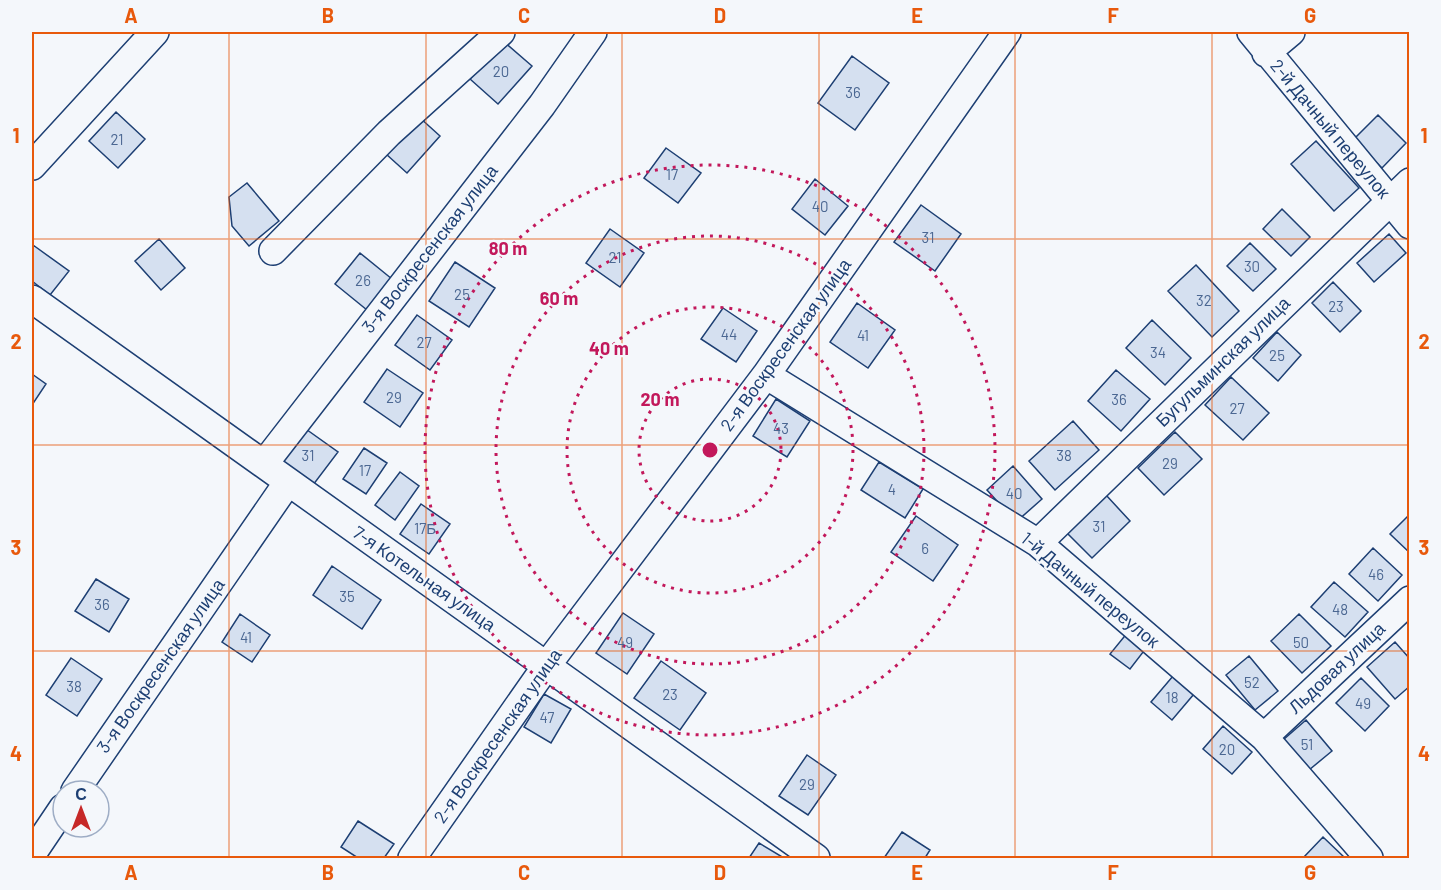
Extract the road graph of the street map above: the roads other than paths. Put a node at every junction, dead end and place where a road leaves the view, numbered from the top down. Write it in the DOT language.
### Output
graph roads {
  1 [pos="155,32"];
  2 [pos="501,32"];
  3 [pos="593,32"];
  4 [pos="1007,32"];
  5 [pos="1251,32"];
  6 [pos="1291,32"];
  7 [pos="1266,53"];
  8 [pos="32,166"];
  9 [pos="1410,182"];
  10 [pos="1390,200"];
  11 [pos="1410,225"];
  12 [pos="273,251"];
  13 [pos="32,299"];
  14 [pos="766,375"];
  15 [pos="264,464"];
  16 [pos="288,482"];
  17 [pos="1038,543"];
  18 [pos="1410,600"];
  19 [pos="547,665"];
  20 [pos="1264,737"];
  21 [pos="83,779"];
  22 [pos="51,826"];
  23 [pos="32,854"];
  24 [pos="412,858"];
  25 [pos="816,858"];
  26 [pos="1369,858"];
  1 -- 8 [label="street"];
  2 -- 12 [label="street"];
  3 -- 15 [label="street, 3-я Воскресенская улица"];
  4 -- 14 [label="street, 2-я Воскресенская улица"];
  5 -- 7 [label="street, 2-й Дачный переулок"];
  6 -- 7 [label="street"];
  7 -- 10 [label="street, 2-й Дачный переулок"];
  9 -- 10 [label="street, Бугульминская улица"];
  10 -- 11 [label="street, 2-й Дачный переулок"];
  10 -- 17 [label="street, Бугульминская улица"];
  13 -- 15 [label="street, 7-я Котельная улица"];
  14 -- 17 [label="street, 1-й Дачный переулок"];
  14 -- 19 [label="street, 2-я Воскресенская улица"];
  15 -- 16 [label="street, 7-я Котельная улица"];
  16 -- 19 [label="street, 7-я Котельная улица"];
  16 -- 21 [label="street, 3-я Воскресенская улица"];
  17 -- 20 [label="street, 1-й Дачный переулок"];
  18 -- 20 [label="street, Льдовая улица"];
  19 -- 24 [label="street, 2-я Воскресенская улица"];
  19 -- 25 [label="street, 7-я Котельная улица"];
  20 -- 26 [label="street, 1-й Дачный переулок"];
  22 -- 23 [label="street"];
}
